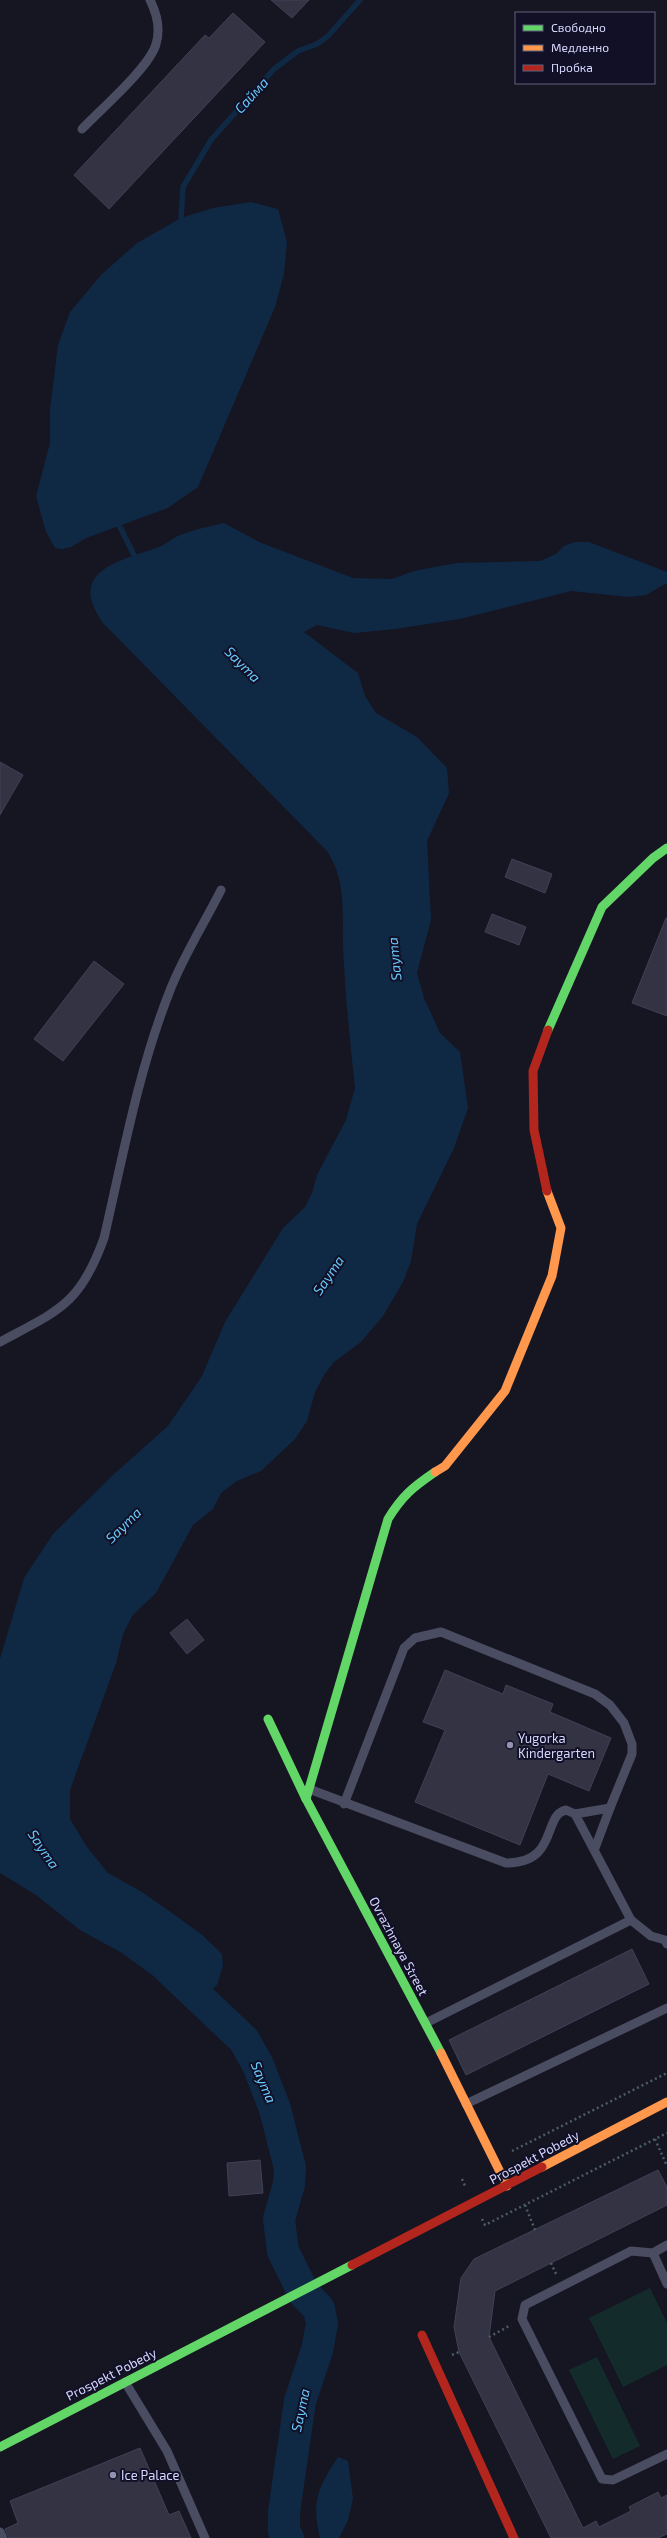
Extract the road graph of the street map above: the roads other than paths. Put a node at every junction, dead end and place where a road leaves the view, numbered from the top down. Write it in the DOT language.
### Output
graph roads {
  1 [pos="150,0"];
  2 [pos="82,129"];
  3 [pos="667,848"];
  4 [pos="221,890"];
  5 [pos="0,1342"];
  6 [pos="268,1719"];
  7 [pos="309,1790"];
  8 [pos="306,1799"];
  9 [pos="344,1804"];
  10 [pos="610,1808"];
  11 [pos="575,1814"];
  12 [pos="595,1848"];
  13 [pos="631,1920"];
  14 [pos="666,1941"];
  15 [pos="667,2008"];
  16 [pos="426,2023"];
  17 [pos="667,2102"];
  18 [pos="466,2104"];
  19 [pos="507,2186"];
  20 [pos="667,2245"];
  21 [pos="652,2253"];
  22 [pos="667,2284"];
  23 [pos="422,2335"];
  24 [pos="126,2382"];
  25 [pos="0,2447"];
  26 [pos="667,2454"];
  27 [pos="0,2532"];
  28 [pos="3,2538"];
  29 [pos="205,2538"];
  30 [pos="514,2538"];
  1 -- 2 [label="lane"];
  3 -- 7 [label="street"];
  4 -- 5 [label="lane"];
  6 -- 8 [label="street, Ovrazhnaya Street"];
  7 -- 8 [label="street"];
  7 -- 9 [label="lane"];
  8 -- 16 [label="street, Ovrazhnaya Street"];
  9 -- 10 [label="lane"];
  9 -- 11 [label="lane"];
  10 -- 11 [label="lane"];
  10 -- 12 [label="lane"];
  11 -- 12 [label="lane"];
  12 -- 13 [label="lane"];
  13 -- 14 [label="lane"];
  13 -- 16 [label="lane"];
  15 -- 18 [label="lane"];
  16 -- 18 [label="street, Ovrazhnaya Street"];
  17 -- 19 [label="street, Prospekt Pobedy"];
  18 -- 19 [label="street, Ovrazhnaya Street"];
  19 -- 24 [label="street, Prospekt Pobedy"];
  20 -- 21 [label="lane"];
  21 -- 22 [label="lane"];
  21 -- 26 [label="lane"];
  23 -- 30 [label="street"];
  24 -- 25 [label="street, Prospekt Pobedy"];
  24 -- 29 [label="lane"];
  27 -- 28 [label="lane"];
}
